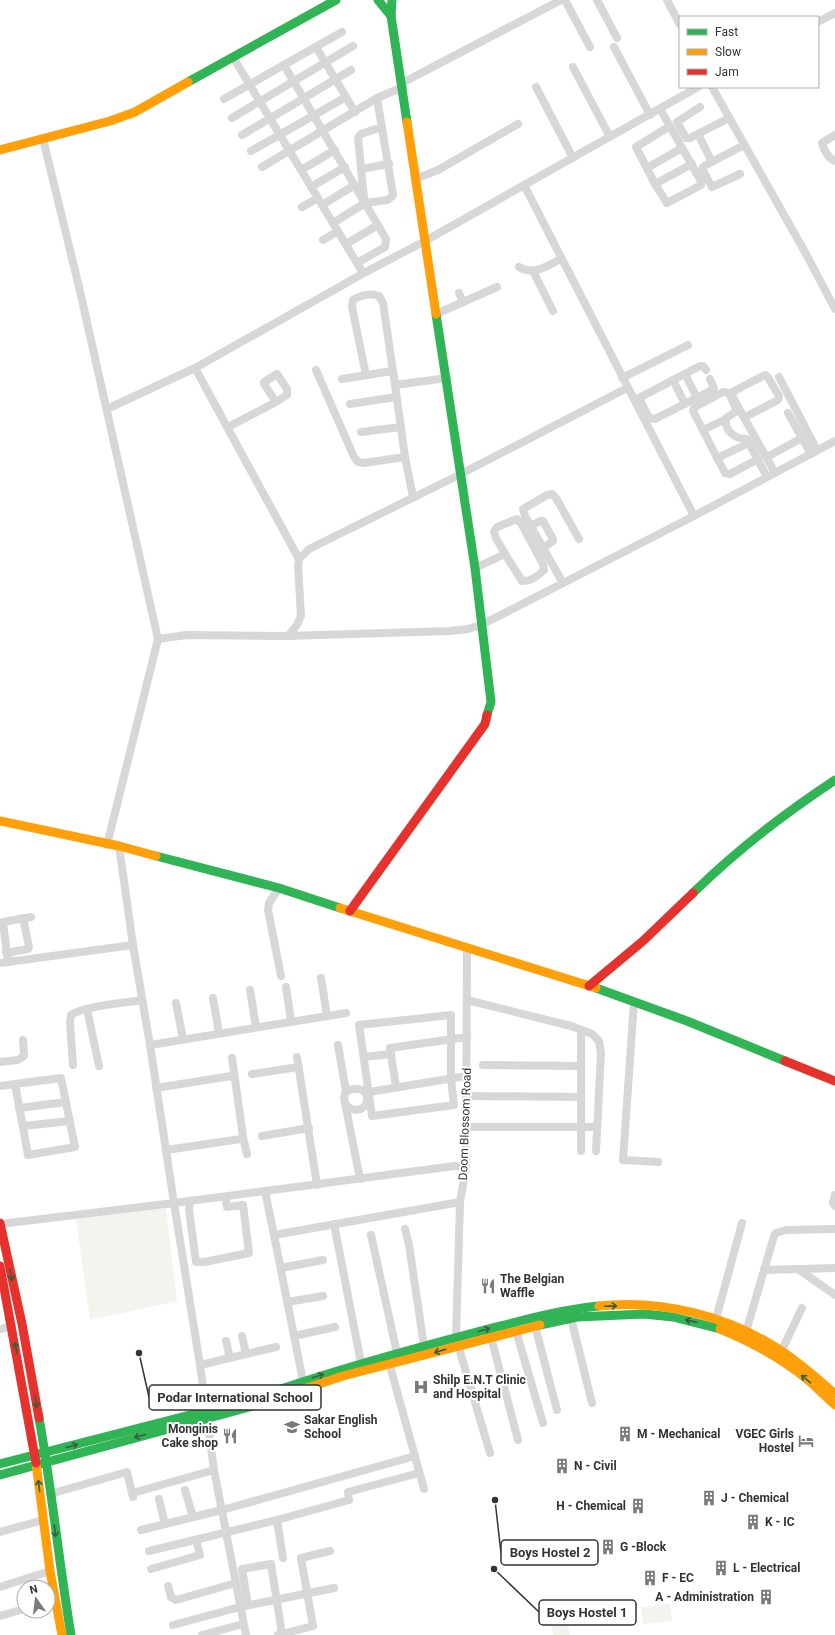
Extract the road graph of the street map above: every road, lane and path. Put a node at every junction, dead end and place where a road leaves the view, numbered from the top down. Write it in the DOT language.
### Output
graph roads {
  1 [pos="336,0"];
  2 [pos="378,0"];
  3 [pos="392,0"];
  4 [pos="561,0"];
  5 [pos="565,0"];
  6 [pos="597,0"];
  7 [pos="667,0"];
  8 [pos="835,13"];
  9 [pos="391,16"];
  10 [pos="819,21"];
  11 [pos="679,22"];
  12 [pos="342,32"];
  13 [pos="617,38"];
  14 [pos="353,46"];
  15 [pos="614,46"];
  16 [pos="316,47"];
  17 [pos="590,47"];
  18 [pos="233,57"];
  19 [pos="325,63"];
  20 [pos="284,65"];
  21 [pos="573,67"];
  22 [pos="351,70"];
  23 [pos="335,79"];
  24 [pos="294,82"];
  25 [pos="250,85"];
  26 [pos="402,85"];
  27 [pos="536,87"];
  28 [pos="696,88"];
  29 [pos="713,88"];
  30 [pos="346,97"];
  31 [pos="304,98"];
  32 [pos="377,98"];
  33 [pos="224,99"];
  34 [pos="260,102"];
  35 [pos="700,107"];
  36 [pos="660,109"];
  37 [pos="355,112"];
  38 [pos="314,115"];
  39 [pos="650,115"];
  40 [pos="232,118"];
  41 [pos="270,118"];
  42 [pos="729,118"];
  43 [pos="518,124"];
  44 [pos="670,126"];
  45 [pos="382,127"];
  46 [pos="323,130"];
  47 [pos="698,134"];
  48 [pos="242,135"];
  49 [pos="280,135"];
  50 [pos="835,135"];
  51 [pos="610,137"];
  52 [pos="43,139"];
  53 [pos="744,145"];
  54 [pos="682,148"];
  55 [pos="0,150"];
  56 [pos="335,150"];
  57 [pos="251,151"];
  58 [pos="289,151"];
  59 [pos="573,158"];
  60 [pos="835,161"];
  61 [pos="712,162"];
  62 [pos="389,164"];
  63 [pos="692,164"];
  64 [pos="262,167"];
  65 [pos="345,167"];
  66 [pos="647,168"];
  67 [pos="361,169"];
  68 [pos="301,170"];
  69 [pos="740,174"];
  70 [pos="415,179"];
  71 [pos="655,184"];
  72 [pos="355,185"];
  73 [pos="524,185"];
  74 [pos="311,187"];
  75 [pos="320,202"];
  76 [pos="365,202"];
  77 [pos="302,207"];
  78 [pos="333,223"];
  79 [pos="378,225"];
  80 [pos="338,231"];
  81 [pos="323,240"];
  82 [pos="425,241"];
  83 [pos="346,244"];
  84 [pos="561,259"];
  85 [pos="357,263"];
  86 [pos="519,267"];
  87 [pos="534,271"];
  88 [pos="363,273"];
  89 [pos="497,287"];
  90 [pos="459,293"];
  91 [pos="463,302"];
  92 [pos="835,309"];
  93 [pos="553,311"];
  94 [pos="436,314"];
  95 [pos="688,345"];
  96 [pos="195,368"];
  97 [pos="316,370"];
  98 [pos="706,370"];
  99 [pos="392,371"];
  100 [pos="685,374"];
  101 [pos="366,375"];
  102 [pos="779,377"];
  103 [pos="447,378"];
  104 [pos="622,378"];
  105 [pos="342,379"];
  106 [pos="710,379"];
  107 [pos="673,380"];
  108 [pos="395,385"];
  109 [pos="627,388"];
  110 [pos="396,397"];
  111 [pos="697,398"];
  112 [pos="636,399"];
  113 [pos="276,402"];
  114 [pos="350,404"];
  115 [pos="685,404"];
  116 [pos="107,409"];
  117 [pos="788,413"];
  118 [pos="745,417"];
  119 [pos="726,420"];
  120 [pos="228,427"];
  121 [pos="401,427"];
  122 [pos="703,430"];
  123 [pos="361,432"];
  124 [pos="802,438"];
  125 [pos="835,441"];
  126 [pos="749,442"];
  127 [pos="814,452"];
  128 [pos="405,457"];
  129 [pos="767,457"];
  130 [pos="717,458"];
  131 [pos="758,459"];
  132 [pos="775,473"];
  133 [pos="461,474"];
  134 [pos="767,477"];
  135 [pos="413,497"];
  136 [pos="694,516"];
  137 [pos="531,526"];
  138 [pos="579,539"];
  139 [pos="543,548"];
  140 [pos="505,554"];
  141 [pos="299,559"];
  142 [pos="475,568"];
  143 [pos="563,583"];
  144 [pos="482,624"];
  145 [pos="288,636"];
  146 [pos="158,639"];
  147 [pos="835,780"];
  148 [pos="0,821"];
  149 [pos="107,845"];
  150 [pos="119,846"];
  151 [pos="279,888"];
  152 [pos="350,911"];
  153 [pos="133,945"];
  154 [pos="467,949"];
  155 [pos="6,953"];
  156 [pos="4,963"];
  157 [pos="281,976"];
  158 [pos="321,978"];
  159 [pos="590,986"];
  160 [pos="286,987"];
  161 [pos="250,990"];
  162 [pos="213,998"];
  163 [pos="142,1000"];
  164 [pos="467,1000"];
  165 [pos="634,1002"];
  166 [pos="176,1003"];
  167 [pos="87,1009"];
  168 [pos="346,1013"];
  169 [pos="327,1016"];
  170 [pos="291,1021"];
  171 [pos="256,1027"];
  172 [pos="581,1030"];
  173 [pos="219,1033"];
  174 [pos="467,1037"];
  175 [pos="182,1039"];
  176 [pos="23,1040"];
  177 [pos="451,1040"];
  178 [pos="150,1044"];
  179 [pos="338,1045"];
  180 [pos="391,1054"];
  181 [pos="297,1057"];
  182 [pos="364,1057"];
  183 [pos="232,1058"];
  184 [pos="0,1062"];
  185 [pos="74,1065"];
  186 [pos="483,1065"];
  187 [pos="99,1066"];
  188 [pos="581,1066"];
  189 [pos="298,1067"];
  190 [pos="252,1074"];
  191 [pos="466,1076"];
  192 [pos="235,1079"];
  193 [pos="451,1079"];
  194 [pos="835,1081"];
  195 [pos="15,1084"];
  196 [pos="0,1086"];
  197 [pos="396,1087"];
  198 [pos="156,1088"];
  199 [pos="346,1091"];
  200 [pos="369,1092"];
  201 [pos="466,1096"];
  202 [pos="581,1097"];
  203 [pos="66,1102"];
  204 [pos="347,1106"];
  205 [pos="19,1108"];
  206 [pos="70,1121"];
  207 [pos="23,1126"];
  208 [pos="466,1127"];
  209 [pos="581,1127"];
  210 [pos="597,1127"];
  211 [pos="308,1128"];
  212 [pos="262,1136"];
  213 [pos="243,1137"];
  214 [pos="166,1150"];
  215 [pos="581,1151"];
  216 [pos="596,1151"];
  217 [pos="246,1154"];
  218 [pos="658,1162"];
  219 [pos="466,1167"];
  220 [pos="360,1179"];
  221 [pos="317,1185"];
  222 [pos="265,1191"];
  223 [pos="835,1195"];
  224 [pos="225,1197"];
  225 [pos="190,1201"];
  226 [pos="460,1202"];
  227 [pos="174,1203"];
  228 [pos="835,1206"];
  229 [pos="0,1223"];
  230 [pos="742,1223"];
  231 [pos="334,1224"];
  232 [pos="835,1228"];
  233 [pos="405,1229"];
  234 [pos="274,1235"];
  235 [pos="371,1236"];
  236 [pos="323,1260"];
  237 [pos="0,1266"];
  238 [pos="281,1268"];
  239 [pos="835,1268"];
  240 [pos="764,1270"];
  241 [pos="798,1270"];
  242 [pos="835,1295"];
  243 [pos="323,1296"];
  244 [pos="287,1302"];
  245 [pos="802,1308"];
  246 [pos="574,1314"];
  247 [pos="718,1322"];
  248 [pos="12,1326"];
  249 [pos="535,1326"];
  250 [pos="335,1327"];
  251 [pos="0,1329"];
  252 [pos="516,1331"];
  253 [pos="746,1332"];
  254 [pos="242,1336"];
  255 [pos="294,1336"];
  256 [pos="491,1338"];
  257 [pos="226,1341"];
  258 [pos="457,1342"];
  259 [pos="424,1346"];
  260 [pos="276,1347"];
  261 [pos="781,1352"];
  262 [pos="397,1353"];
  263 [pos="246,1354"];
  264 [pos="230,1358"];
  265 [pos="389,1361"];
  266 [pos="361,1363"];
  267 [pos="200,1365"];
  268 [pos="304,1385"];
  269 [pos="824,1389"];
  270 [pos="835,1394"];
  271 [pos="592,1403"];
  272 [pos="835,1405"];
  273 [pos="557,1410"];
  274 [pos="207,1414"];
  275 [pos="543,1423"];
  276 [pos="518,1440"];
  277 [pos="45,1453"];
  278 [pos="490,1453"];
  279 [pos="34,1456"];
  280 [pos="415,1456"];
  281 [pos="46,1463"];
  282 [pos="0,1464"];
  283 [pos="36,1466"];
  284 [pos="214,1470"];
  285 [pos="419,1473"];
  286 [pos="0,1475"];
  287 [pos="424,1489"];
  288 [pos="186,1490"];
  289 [pos="50,1494"];
  290 [pos="159,1498"];
  291 [pos="222,1510"];
  292 [pos="193,1517"];
  293 [pos="43,1520"];
  294 [pos="277,1520"];
  295 [pos="165,1524"];
  296 [pos="140,1530"];
  297 [pos="0,1532"];
  298 [pos="226,1532"];
  299 [pos="196,1540"];
  300 [pos="150,1551"];
  301 [pos="330,1551"];
  302 [pos="283,1558"];
  303 [pos="151,1568"];
  304 [pos="50,1571"];
  305 [pos="50,1579"];
  306 [pos="236,1583"];
  307 [pos="0,1586"];
  308 [pos="168,1586"];
  309 [pos="334,1588"];
  310 [pos="307,1594"];
  311 [pos="277,1599"];
  312 [pos="244,1606"];
  313 [pos="16,1611"];
  314 [pos="0,1616"];
  315 [pos="56,1616"];
  316 [pos="244,1624"];
  317 [pos="173,1625"];
  318 [pos="280,1634"];
  319 [pos="62,1635"];
  320 [pos="71,1635"];
  321 [pos="202,1635"];
  322 [pos="246,1635"];
  1 -- 18 [label="street"];
  2 -- 9 [label="street"];
  3 -- 9 [label="street"];
  4 -- 26 [label="street"];
  5 -- 17 [label="street"];
  6 -- 13 [label="street"];
  7 -- 11 [label="street"];
  8 -- 10 [label="street"];
  9 -- 26 [label="street"];
  12 -- 16 [label="street"];
  14 -- 19 [label="street"];
  15 -- 39 [label="street"];
  16 -- 19 [label="street"];
  16 -- 20 [label="street"];
  18 -- 25 [label="street"];
  18 -- 52 [label="street"];
  19 -- 23 [label="street"];
  19 -- 24 [label="street"];
  20 -- 24 [label="street"];
  20 -- 25 [label="street"];
  21 -- 51 [label="street"];
  22 -- 23 [label="street"];
  23 -- 30 [label="street"];
  23 -- 31 [label="street"];
  24 -- 31 [label="street"];
  24 -- 34 [label="street"];
  25 -- 33 [label="street"];
  25 -- 34 [label="street"];
  26 -- 32 [label="street"];
  26 -- 70 [label="street"];
  27 -- 59 [label="street"];
  28 -- 36 [label="street"];
  29 -- 42 [label="street"];
  30 -- 37 [label="street"];
  30 -- 38 [label="street"];
  31 -- 38 [label="street"];
  31 -- 41 [label="street"];
  32 -- 37 [label="street"];
  32 -- 45 [label="street"];
  34 -- 40 [label="street"];
  34 -- 41 [label="street"];
  35 -- 47 [label="street"];
  36 -- 39 [label="street"];
  36 -- 44 [label="street"];
  37 -- 46 [label="street"];
  38 -- 46 [label="street"];
  38 -- 49 [label="street"];
  39 -- 51 [label="street"];
  41 -- 48 [label="street"];
  41 -- 49 [label="street"];
  42 -- 47 [label="street"];
  42 -- 53 [label="street"];
  43 -- 70 [label="street"];
  44 -- 54 [label="street"];
  44 -- 66 [label="street"];
  45 -- 62 [label="street"];
  45 -- 67 [label="street"];
  46 -- 56 [label="street"];
  46 -- 58 [label="street"];
  47 -- 61 [label="street"];
  49 -- 57 [label="street"];
  49 -- 58 [label="street"];
  50 -- 60 [label="street"];
  51 -- 59 [label="street"];
  52 -- 55 [label="street"];
  52 -- 116 [label="street"];
  53 -- 61 [label="street"];
  53 -- 92 [label="street"];
  54 -- 63 [label="street"];
  54 -- 66 [label="street"];
  56 -- 65 [label="street"];
  56 -- 68 [label="street"];
  58 -- 64 [label="street"];
  58 -- 68 [label="street"];
  59 -- 73 [label="street"];
  61 -- 69 [label="street"];
  62 -- 67 [label="street"];
  62 -- 76 [label="street"];
  63 -- 71 [label="street"];
  63 -- 71 [label="street"];
  65 -- 72 [label="street"];
  65 -- 74 [label="street"];
  66 -- 71 [label="street"];
  67 -- 76 [label="street"];
  68 -- 74 [label="street"];
  70 -- 82 [label="street"];
  72 -- 75 [label="street"];
  72 -- 76 [label="street"];
  73 -- 82 [label="street"];
  73 -- 84 [label="street"];
  74 -- 75 [label="street"];
  75 -- 77 [label="street"];
  75 -- 78 [label="street"];
  76 -- 78 [label="street"];
  76 -- 79 [label="street"];
  78 -- 80 [label="street"];
  79 -- 83 [label="street"];
  79 -- 85 [label="street"];
  80 -- 81 [label="street"];
  80 -- 83 [label="street"];
  82 -- 88 [label="street"];
  82 -- 94 [label="street"];
  83 -- 85 [label="street"];
  84 -- 87 [label="street"];
  84 -- 104 [label="street"];
  85 -- 88 [label="street"];
  86 -- 87 [label="street"];
  87 -- 93 [label="street"];
  88 -- 96 [label="street"];
  89 -- 91 [label="street"];
  90 -- 91 [label="street"];
  91 -- 94 [label="street"];
  94 -- 103 [label="street"];
  95 -- 104 [label="street"];
  96 -- 116 [label="street"];
  96 -- 120 [label="street"];
  97 -- 128 [label="street"];
  98 -- 100 [label="street"];
  99 -- 101 [label="street"];
  99 -- 101 [label="street"];
  99 -- 108 [label="street"];
  100 -- 107 [label="street"];
  100 -- 111 [label="street"];
  101 -- 105 [label="street"];
  102 -- 127 [label="street"];
  103 -- 108 [label="street"];
  103 -- 133 [label="street"];
  104 -- 109 [label="street"];
  106 -- 111 [label="street"];
  107 -- 112 [label="street"];
  107 -- 115 [label="street"];
  108 -- 110 [label="street"];
  109 -- 112 [label="street"];
  109 -- 133 [label="street"];
  110 -- 114 [label="street"];
  110 -- 121 [label="street"];
  111 -- 115 [label="street"];
  112 -- 115 [label="street"];
  112 -- 136 [label="street"];
  113 -- 120 [label="street"];
  116 -- 146 [label="street"];
  117 -- 124 [label="street"];
  118 -- 118 [label="street"];
  118 -- 129 [label="street"];
  119 -- 122 [label="street"];
  119 -- 122 [label="street"];
  119 -- 126 [label="street"];
  120 -- 141 [label="street"];
  121 -- 123 [label="street"];
  121 -- 128 [label="street"];
  122 -- 130 [label="street"];
  124 -- 127 [label="street"];
  124 -- 129 [label="street"];
  125 -- 127 [label="street"];
  126 -- 130 [label="street"];
  126 -- 131 [label="street"];
  127 -- 132 [label="street"];
  128 -- 135 [label="street"];
  129 -- 132 [label="street"];
  130 -- 131 [label="street"];
  131 -- 134 [label="street"];
  132 -- 134 [label="street"];
  133 -- 135 [label="street"];
  133 -- 142 [label="street"];
  134 -- 136 [label="street"];
  135 -- 141 [label="street"];
  136 -- 143 [label="street"];
  137 -- 138 [label="street"];
  137 -- 139 [label="street"];
  137 -- 139 [label="street"];
  139 -- 143 [label="street"];
  140 -- 140 [label="street"];
  140 -- 142 [label="street"];
  141 -- 145 [label="street"];
  142 -- 144 [label="street"];
  143 -- 144 [label="street"];
  144 -- 145 [label="street"];
  144 -- 152 [label="street"];
  145 -- 146 [label="street"];
  146 -- 149 [label="street"];
  147 -- 159 [label="street"];
  148 -- 149 [label="street"];
  149 -- 150 [label="street"];
  150 -- 151 [label="street"];
  150 -- 153 [label="street"];
  151 -- 152 [label="street"];
  151 -- 157 [label="street"];
  152 -- 154 [label="street"];
  153 -- 156 [label="street"];
  153 -- 163 [label="street"];
  154 -- 159 [label="street"];
  154 -- 164 [label="street, Doom Blossom Road"];
  155 -- 155 [label="street"];
  155 -- 156 [label="street"];
  158 -- 169 [label="street"];
  159 -- 165 [label="street"];
  160 -- 170 [label="street"];
  161 -- 171 [label="street"];
  162 -- 173 [label="street"];
  163 -- 167 [label="street"];
  163 -- 178 [label="street"];
  164 -- 172 [label="street"];
  164 -- 174 [label="street, Doom Blossom Road"];
  165 -- 194 [label="street"];
  165 -- 218 [label="street"];
  166 -- 175 [label="street"];
  167 -- 185 [label="street"];
  167 -- 187 [label="street"];
  168 -- 169 [label="street"];
  169 -- 170 [label="street"];
  170 -- 171 [label="street"];
  171 -- 173 [label="street"];
  172 -- 188 [label="street"];
  172 -- 210 [label="street"];
  173 -- 175 [label="street"];
  174 -- 177 [label="street"];
  174 -- 191 [label="street, Doom Blossom Road"];
  175 -- 178 [label="street"];
  176 -- 184 [label="street"];
  177 -- 180 [label="street"];
  177 -- 182 [label="street"];
  177 -- 193 [label="street"];
  178 -- 198 [label="street"];
  179 -- 199 [label="street"];
  180 -- 182 [label="street"];
  180 -- 197 [label="street"];
  181 -- 189 [label="street"];
  182 -- 200 [label="street"];
  183 -- 192 [label="street"];
  186 -- 188 [label="street"];
  188 -- 202 [label="street"];
  189 -- 190 [label="street"];
  189 -- 211 [label="street"];
  191 -- 193 [label="street"];
  191 -- 201 [label="street, Doom Blossom Road"];
  192 -- 198 [label="street"];
  192 -- 213 [label="street"];
  193 -- 197 [label="street"];
  193 -- 200 [label="street"];
  195 -- 196 [label="street"];
  195 -- 203 [label="street"];
  195 -- 205 [label="street"];
  197 -- 200 [label="street"];
  198 -- 214 [label="street"];
  199 -- 204 [label="street"];
  199 -- 204 [label="street"];
  201 -- 202 [label="street"];
  201 -- 208 [label="street, Doom Blossom Road"];
  202 -- 209 [label="street"];
  203 -- 205 [label="street"];
  203 -- 206 [label="street"];
  204 -- 220 [label="street"];
  205 -- 207 [label="street"];
  206 -- 207 [label="street"];
  206 -- 207 [label="street"];
  208 -- 209 [label="street"];
  208 -- 219 [label="street, Doom Blossom Road"];
  209 -- 210 [label="street"];
  209 -- 215 [label="street"];
  210 -- 216 [label="street"];
  211 -- 212 [label="street"];
  211 -- 221 [label="street"];
  213 -- 214 [label="street"];
  213 -- 217 [label="street"];
  214 -- 227 [label="street"];
  219 -- 220 [label="street"];
  219 -- 226 [label="street, Doom Blossom Road"];
  220 -- 221 [label="street"];
  221 -- 222 [label="street"];
  222 -- 224 [label="street"];
  222 -- 234 [label="street"];
  223 -- 228 [label="street"];
  224 -- 225 [label="street"];
  224 -- 225 [label="street"];
  225 -- 227 [label="street"];
  226 -- 231 [label="street"];
  226 -- 258 [label="street, Doom Blossom Road"];
  227 -- 229 [label="street"];
  227 -- 267 [label="street"];
  229 -- 277 [label="street, one-way"];
  230 -- 247 [label="street"];
  231 -- 234 [label="street"];
  231 -- 266 [label="street"];
  232 -- 240 [label="street"];
  233 -- 259 [label="street"];
  234 -- 238 [label="street"];
  235 -- 262 [label="street"];
  236 -- 238 [label="street"];
  237 -- 248 [label="street"];
  238 -- 244 [label="street"];
  239 -- 241 [label="street"];
  240 -- 241 [label="street"];
  240 -- 253 [label="street"];
  241 -- 242 [label="street"];
  243 -- 244 [label="street"];
  244 -- 255 [label="street"];
  245 -- 261 [label="street"];
  246 -- 247 [label="street"];
  246 -- 249 [label="street"];
  258 -- 246 [label="street, one-way"];
  246 -- 271 [label="street"];
  247 -- 253 [label="street"];
  269 -- 247 [label="street, one-way"];
  248 -- 251 [label="street"];
  279 -- 248 [label="street, one-way"];
  249 -- 252 [label="street"];
  249 -- 273 [label="street"];
  250 -- 255 [label="street"];
  252 -- 256 [label="street"];
  252 -- 275 [label="street"];
  253 -- 261 [label="street"];
  254 -- 263 [label="street"];
  255 -- 268 [label="street"];
  256 -- 258 [label="street"];
  256 -- 276 [label="street"];
  257 -- 264 [label="street"];
  258 -- 259 [label="street"];
  258 -- 265 [label="street, one-way"];
  258 -- 278 [label="street, Doom Blossom Road"];
  259 -- 262 [label="street"];
  260 -- 263 [label="street"];
  261 -- 269 [label="street"];
  262 -- 265 [label="street"];
  263 -- 264 [label="street"];
  264 -- 267 [label="street"];
  265 -- 266 [label="street"];
  265 -- 268 [label="street"];
  265 -- 280 [label="street"];
  268 -- 266 [label="street, one-way"];
  267 -- 274 [label="street"];
  268 -- 274 [label="street"];
  269 -- 270 [label="street"];
  269 -- 272 [label="street"];
  277 -- 274 [label="street, one-way"];
  274 -- 281 [label="street, one-way"];
  274 -- 284 [label="street"];
  277 -- 279 [label="street"];
  277 -- 281 [label="street"];
  279 -- 282 [label="street"];
  279 -- 283 [label="street"];
  280 -- 285 [label="street"];
  280 -- 291 [label="street"];
  281 -- 283 [label="street"];
  281 -- 289 [label="street"];
  283 -- 286 [label="street"];
  293 -- 283 [label="street, one-way"];
  284 -- 289 [label="street"];
  284 -- 291 [label="street"];
  285 -- 287 [label="street"];
  285 -- 294 [label="street"];
  288 -- 292 [label="street"];
  289 -- 320 [label="street, one-way"];
  290 -- 295 [label="street"];
  291 -- 292 [label="street"];
  291 -- 298 [label="street"];
  292 -- 295 [label="street"];
  293 -- 297 [label="street"];
  293 -- 304 [label="street"];
  294 -- 298 [label="street"];
  294 -- 302 [label="street"];
  295 -- 296 [label="street"];
  298 -- 299 [label="street"];
  298 -- 306 [label="street"];
  299 -- 300 [label="street"];
  299 -- 303 [label="street"];
  301 -- 310 [label="street"];
  304 -- 305 [label="street"];
  304 -- 307 [label="street"];
  306 -- 308 [label="street"];
  306 -- 312 [label="street"];
  309 -- 310 [label="street"];
  310 -- 311 [label="street"];
  310 -- 318 [label="street"];
  311 -- 312 [label="street"];
  311 -- 312 [label="street"];
  311 -- 318 [label="street"];
  312 -- 316 [label="street"];
  312 -- 317 [label="street"];
  313 -- 314 [label="street"];
  315 -- 319 [label="street"];
  316 -- 321 [label="street"];
  316 -- 322 [label="street"];
}
